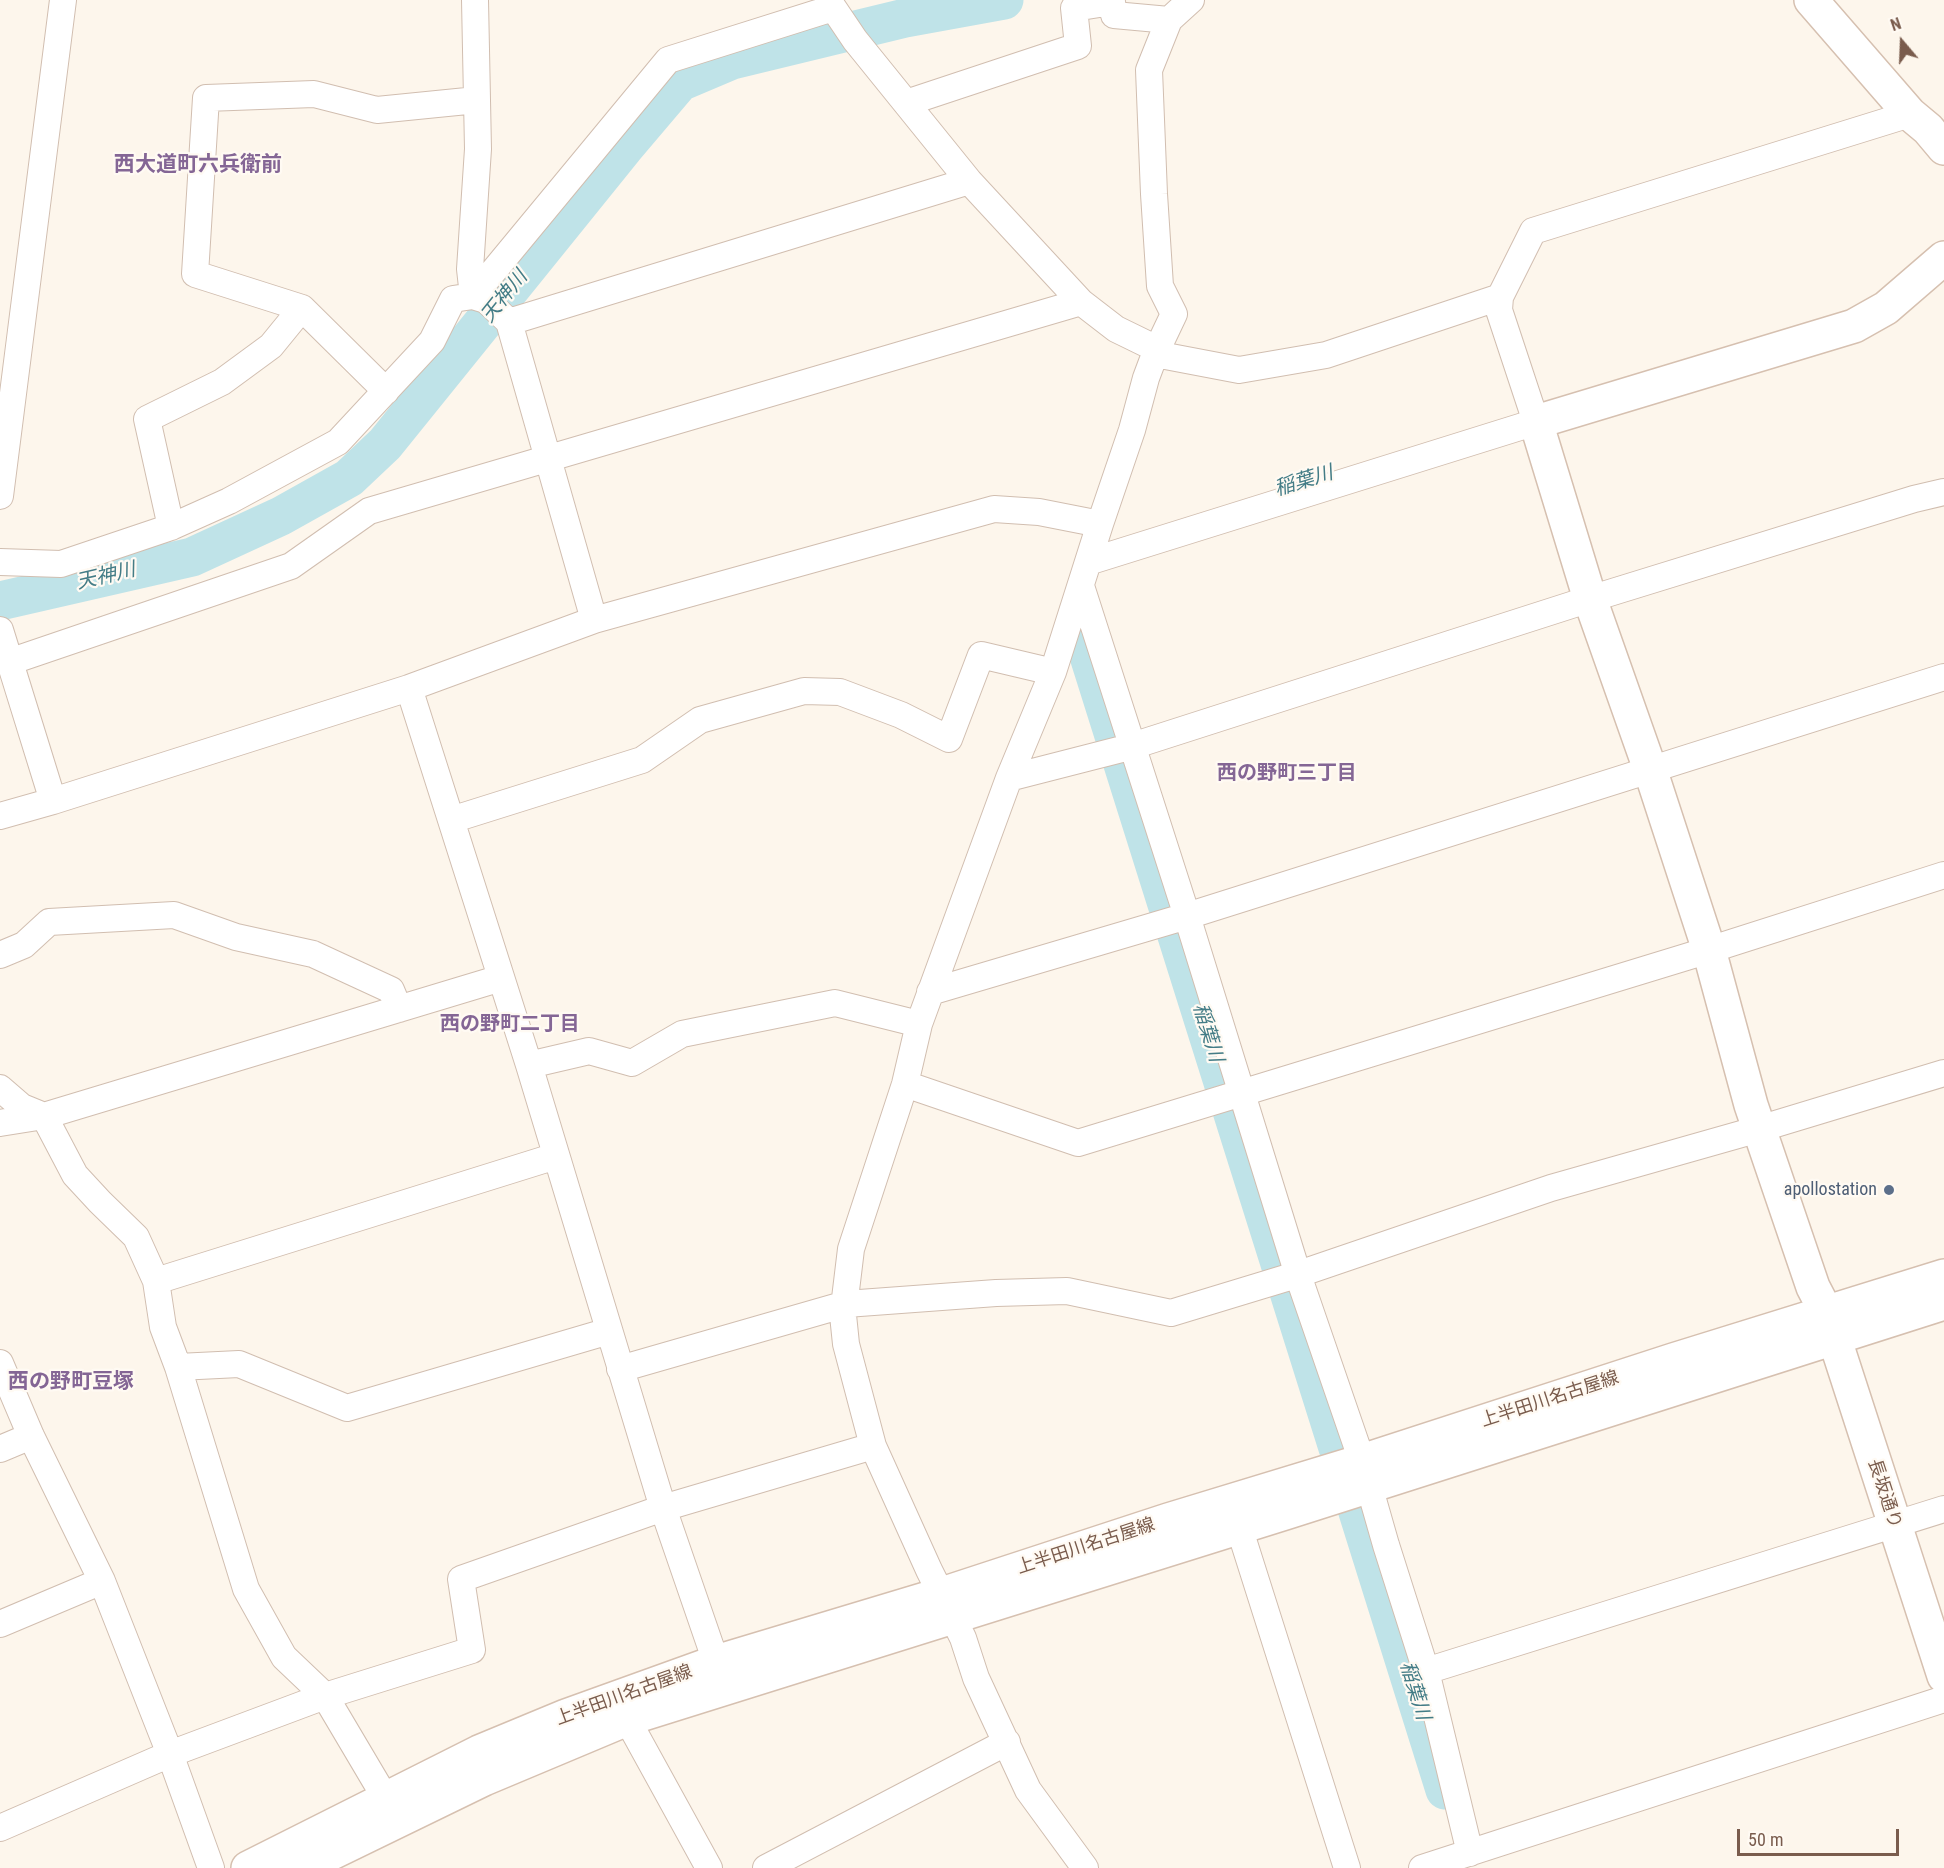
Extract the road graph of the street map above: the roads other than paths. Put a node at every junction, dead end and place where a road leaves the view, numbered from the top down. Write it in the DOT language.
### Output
graph roads {
  1 [pos="63,0"];
  2 [pos="474,0"];
  3 [pos="1191,0"];
  4 [pos="1811,0"];
  5 [pos="832,6"];
  6 [pos="1169,20"];
  7 [pos="477,100"];
  8 [pos="906,103"];
  9 [pos="1932,129"];
  10 [pos="969,181"];
  11 [pos="1944,258"];
  12 [pos="1500,297"];
  13 [pos="479,298"];
  14 [pos="1081,302"];
  15 [pos="302,308"];
  16 [pos="508,321"];
  17 [pos="1156,351"];
  18 [pos="386,391"];
  19 [pos="1536,422"];
  20 [pos="548,458"];
  21 [pos="1944,492"];
  22 [pos="0,496"];
  23 [pos="1100,524"];
  24 [pos="171,527"];
  25 [pos="0,562"];
  26 [pos="1084,574"];
  27 [pos="1590,599"];
  28 [pos="594,620"];
  29 [pos="0,630"];
  30 [pos="9,662"];
  31 [pos="1053,672"];
  32 [pos="1944,677"];
  33 [pos="409,688"];
  34 [pos="1122,749"];
  35 [pos="1650,769"];
  36 [pos="1009,778"];
  37 [pos="52,801"];
  38 [pos="0,816"];
  39 [pos="451,820"];
  40 [pos="1944,875"];
  41 [pos="1185,916"];
  42 [pos="1709,950"];
  43 [pos="0,955"];
  44 [pos="501,978"];
  45 [pos="930,992"];
  46 [pos="399,1009"];
  47 [pos="919,1024"];
  48 [pos="529,1065"];
  49 [pos="1944,1073"];
  50 [pos="905,1084"];
  51 [pos="0,1088"];
  52 [pos="1232,1096"];
  53 [pos="44,1116"];
  54 [pos="0,1123"];
  55 [pos="1759,1129"];
  56 [pos="556,1156"];
  57 [pos="1944,1275"];
  58 [pos="1289,1277"];
  59 [pos="156,1281"];
  60 [pos="1944,1303"];
  61 [pos="846,1304"];
  62 [pos="1830,1325"];
  63 [pos="609,1331"];
  64 [pos="0,1363"];
  65 [pos="178,1367"];
  66 [pos="620,1369"];
  67 [pos="31,1436"];
  68 [pos="873,1446"];
  69 [pos="0,1449"];
  70 [pos="1365,1473"];
  71 [pos="663,1508"];
  72 [pos="1944,1509"];
  73 [pos="1894,1524"];
  74 [pos="1239,1527"];
  75 [pos="102,1581"];
  76 [pos="947,1605"];
  77 [pos="0,1624"];
  78 [pos="716,1662"];
  79 [pos="1426,1671"];
  80 [pos="1944,1676"];
  81 [pos="325,1696"];
  82 [pos="1944,1699"];
  83 [pos="627,1719"];
  84 [pos="1007,1742"];
  85 [pos="170,1754"];
  86 [pos="386,1799"];
  87 [pos="0,1828"];
  88 [pos="1450,1861"];
  89 [pos="1079,1866"];
  90 [pos="211,1868"];
  91 [pos="248,1868"];
  92 [pos="301,1868"];
  93 [pos="709,1868"];
  94 [pos="766,1868"];
  95 [pos="1347,1868"];
  1 -- 22 [label="street"];
  2 -- 7 [label="street"];
  3 -- 6 [label="street"];
  4 -- 9 [label="main road"];
  5 -- 8 [label="street"];
  5 -- 13 [label="street"];
  6 -- 8 [label="street"];
  6 -- 17 [label="street"];
  7 -- 13 [label="street"];
  7 -- 15 [label="street"];
  8 -- 10 [label="street"];
  9 -- 12 [label="street"];
  10 -- 14 [label="street"];
  10 -- 16 [label="street"];
  11 -- 19 [label="main road"];
  12 -- 17 [label="street"];
  12 -- 19 [label="street"];
  13 -- 16 [label="street"];
  13 -- 18 [label="street"];
  14 -- 17 [label="street"];
  14 -- 20 [label="street"];
  15 -- 18 [label="street"];
  15 -- 24 [label="street"];
  16 -- 20 [label="street"];
  17 -- 23 [label="street"];
  18 -- 24 [label="street"];
  19 -- 26 [label="street"];
  19 -- 27 [label="main road, 長坂通り"];
  20 -- 28 [label="street"];
  20 -- 30 [label="street"];
  21 -- 27 [label="street"];
  23 -- 26 [label="street"];
  23 -- 28 [label="street"];
  24 -- 25 [label="street"];
  26 -- 31 [label="street"];
  26 -- 34 [label="street"];
  27 -- 34 [label="street"];
  27 -- 35 [label="main road, 長坂通り"];
  28 -- 33 [label="street"];
  29 -- 30 [label="street"];
  30 -- 37 [label="street"];
  31 -- 36 [label="street"];
  31 -- 39 [label="street"];
  32 -- 35 [label="street"];
  33 -- 37 [label="street"];
  33 -- 39 [label="street"];
  34 -- 36 [label="street"];
  34 -- 41 [label="street"];
  35 -- 41 [label="street"];
  35 -- 42 [label="main road, 長坂通り"];
  36 -- 45 [label="street"];
  37 -- 38 [label="street"];
  39 -- 44 [label="street"];
  40 -- 42 [label="street"];
  41 -- 45 [label="street"];
  41 -- 52 [label="street"];
  42 -- 52 [label="street"];
  42 -- 55 [label="main road, 長坂通り"];
  43 -- 46 [label="street"];
  44 -- 46 [label="street"];
  44 -- 48 [label="street"];
  45 -- 47 [label="street"];
  46 -- 53 [label="street"];
  47 -- 48 [label="street"];
  47 -- 50 [label="street"];
  48 -- 56 [label="street"];
  49 -- 55 [label="street"];
  50 -- 52 [label="street"];
  50 -- 61 [label="street"];
  51 -- 53 [label="street"];
  52 -- 58 [label="street"];
  53 -- 54 [label="street"];
  53 -- 59 [label="street"];
  55 -- 58 [label="street"];
  55 -- 62 [label="main road, 長坂通り"];
  56 -- 59 [label="street"];
  56 -- 63 [label="street"];
  57 -- 62 [label="main road, 上半田川名古屋線"];
  58 -- 61 [label="street"];
  58 -- 70 [label="street"];
  59 -- 65 [label="street"];
  60 -- 62 [label="main road, 上半田川名古屋線"];
  61 -- 66 [label="street"];
  61 -- 68 [label="street"];
  62 -- 70 [label="main road, 上半田川名古屋線"];
  62 -- 73 [label="main road, 長坂通り"];
  63 -- 65 [label="street"];
  63 -- 66 [label="street"];
  64 -- 67 [label="street"];
  65 -- 81 [label="street"];
  66 -- 71 [label="street"];
  67 -- 69 [label="street"];
  67 -- 75 [label="street"];
  68 -- 71 [label="street"];
  68 -- 76 [label="street"];
  70 -- 74 [label="main road, 上半田川名古屋線"];
  70 -- 76 [label="main road, 上半田川名古屋線"];
  70 -- 79 [label="street"];
  71 -- 78 [label="street"];
  71 -- 81 [label="street"];
  72 -- 73 [label="street"];
  73 -- 79 [label="street"];
  73 -- 80 [label="main road, 長坂通り"];
  74 -- 76 [label="main road, 上半田川名古屋線"];
  74 -- 95 [label="street"];
  75 -- 77 [label="street"];
  75 -- 85 [label="street"];
  76 -- 78 [label="main road, 上半田川名古屋線"];
  76 -- 83 [label="main road, 上半田川名古屋線"];
  76 -- 84 [label="street"];
  78 -- 86 [label="main road, 上半田川名古屋線"];
  79 -- 88 [label="street"];
  81 -- 85 [label="street"];
  81 -- 86 [label="street"];
  82 -- 88 [label="street"];
  83 -- 92 [label="main road, 上半田川名古屋線"];
  83 -- 93 [label="street"];
  84 -- 89 [label="street"];
  84 -- 94 [label="street"];
  85 -- 87 [label="street"];
  85 -- 90 [label="street"];
  86 -- 91 [label="main road, 上半田川名古屋線"];
}
